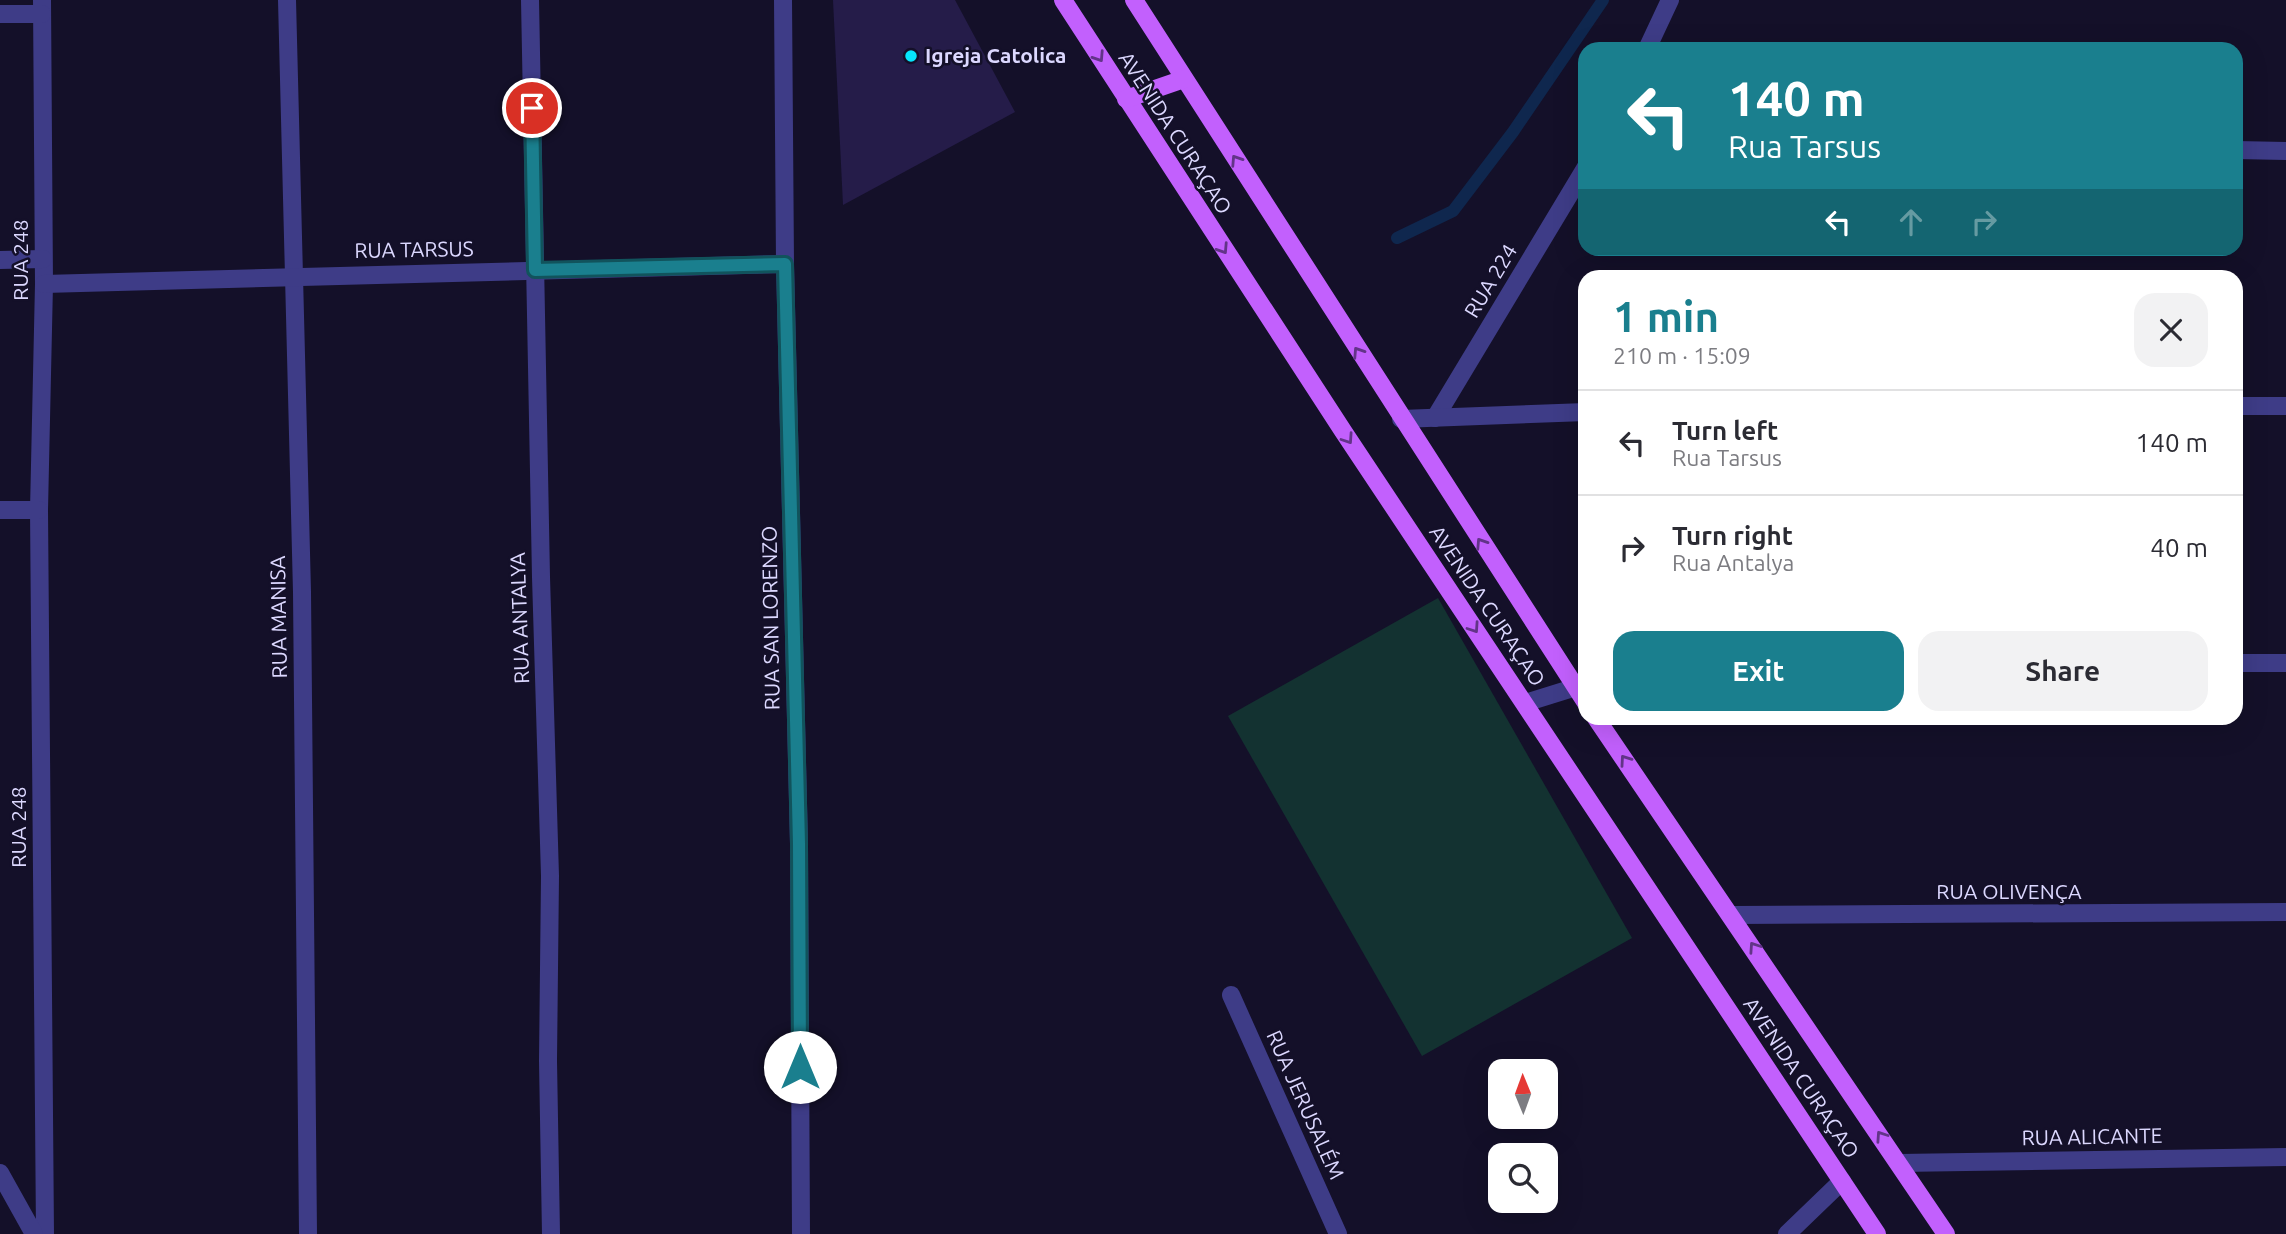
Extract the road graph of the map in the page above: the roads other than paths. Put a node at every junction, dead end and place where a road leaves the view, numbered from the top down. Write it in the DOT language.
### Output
graph roads {
  1 [pos="287,0"];
  2 [pos="530,0"];
  3 [pos="783,0"];
  4 [pos="1063,0"];
  5 [pos="1134,0"];
  6 [pos="1670,0"];
  7 [pos="42,7"];
  8 [pos="0,14"];
  9 [pos="1650,42"];
  10 [pos="1184,79"];
  11 [pos="1126,99"];
  12 [pos="2243,150"];
  13 [pos="2286,150"];
  14 [pos="1578,180"];
  15 [pos="43,259"];
  16 [pos="0,260"];
  17 [pos="785,264"];
  18 [pos="535,270"];
  19 [pos="292,276"];
  20 [pos="44,284"];
  21 [pos="2286,406"];
  22 [pos="2243,407"];
  23 [pos="1578,412"];
  24 [pos="1435,418"];
  25 [pos="1401,419"];
  26 [pos="0,510"];
  27 [pos="39,510"];
  28 [pos="2243,663"];
  29 [pos="2286,663"];
  30 [pos="1578,682"];
  31 [pos="1578,686"];
  32 [pos="1525,703"];
  33 [pos="1601,725"];
  34 [pos="2286,912"];
  35 [pos="1732,915"];
  36 [pos="1231,995"];
  37 [pos="2286,1157"];
  38 [pos="1899,1163"];
  39 [pos="0,1173"];
  40 [pos="1842,1181"];
  41 [pos="34,1234"];
  42 [pos="45,1234"];
  43 [pos="308,1234"];
  44 [pos="551,1234"];
  45 [pos="801,1234"];
  46 [pos="1338,1234"];
  47 [pos="1787,1234"];
  48 [pos="1877,1234"];
  49 [pos="1945,1234"];
  1 -- 19 [label="street, RUA MANISA"];
  2 -- 18 [label="street, RUA ANTALYA"];
  3 -- 17 [label="street, RUA SAN LORENZO"];
  4 -- 11 [label="main road, AVENIDA CURAÇAO, one-way"];
  5 -- 10 [label="main road, AVENIDA CURAÇAO"];
  6 -- 9 [label="street"];
  7 -- 8 [label="street"];
  7 -- 15 [label="street, RUA 248"];
  10 -- 11 [label="main road"];
  25 -- 10 [label="main road, AVENIDA CURAÇAO, one-way"];
  11 -- 32 [label="main road, AVENIDA CURAÇAO, one-way"];
  12 -- 13 [label="street"];
  14 -- 24 [label="street, RUA 224"];
  15 -- 16 [label="street"];
  15 -- 20 [label="street, RUA 248"];
  17 -- 18 [label="street, RUA TARSUS"];
  17 -- 45 [label="street, RUA SAN LORENZO"];
  18 -- 19 [label="street, RUA TARSUS"];
  18 -- 44 [label="street, RUA ANTALYA"];
  19 -- 20 [label="street, RUA TARSUS"];
  19 -- 43 [label="street, RUA MANISA"];
  20 -- 27 [label="street, RUA 248"];
  21 -- 22 [label="street"];
  23 -- 24 [label="street"];
  24 -- 25 [label="street"];
  30 -- 25 [label="main road, AVENIDA CURAÇAO, one-way"];
  26 -- 27 [label="street"];
  27 -- 42 [label="street, RUA 248"];
  28 -- 29 [label="street"];
  31 -- 32 [label="street"];
  32 -- 40 [label="main road, AVENIDA CURAÇAO"];
  35 -- 33 [label="main road, AVENIDA CURAÇAO, one-way"];
  34 -- 35 [label="street, RUA OLIVENÇA"];
  38 -- 35 [label="main road, AVENIDA CURAÇAO, one-way"];
  36 -- 46 [label="street, RUA JERUSALÉM"];
  37 -- 38 [label="street, RUA ALICANTE"];
  38 -- 49 [label="main road, AVENIDA CURAÇAO"];
  39 -- 41 [label="street"];
  40 -- 47 [label="street"];
  40 -- 48 [label="main road, AVENIDA CURAÇAO"];
}
